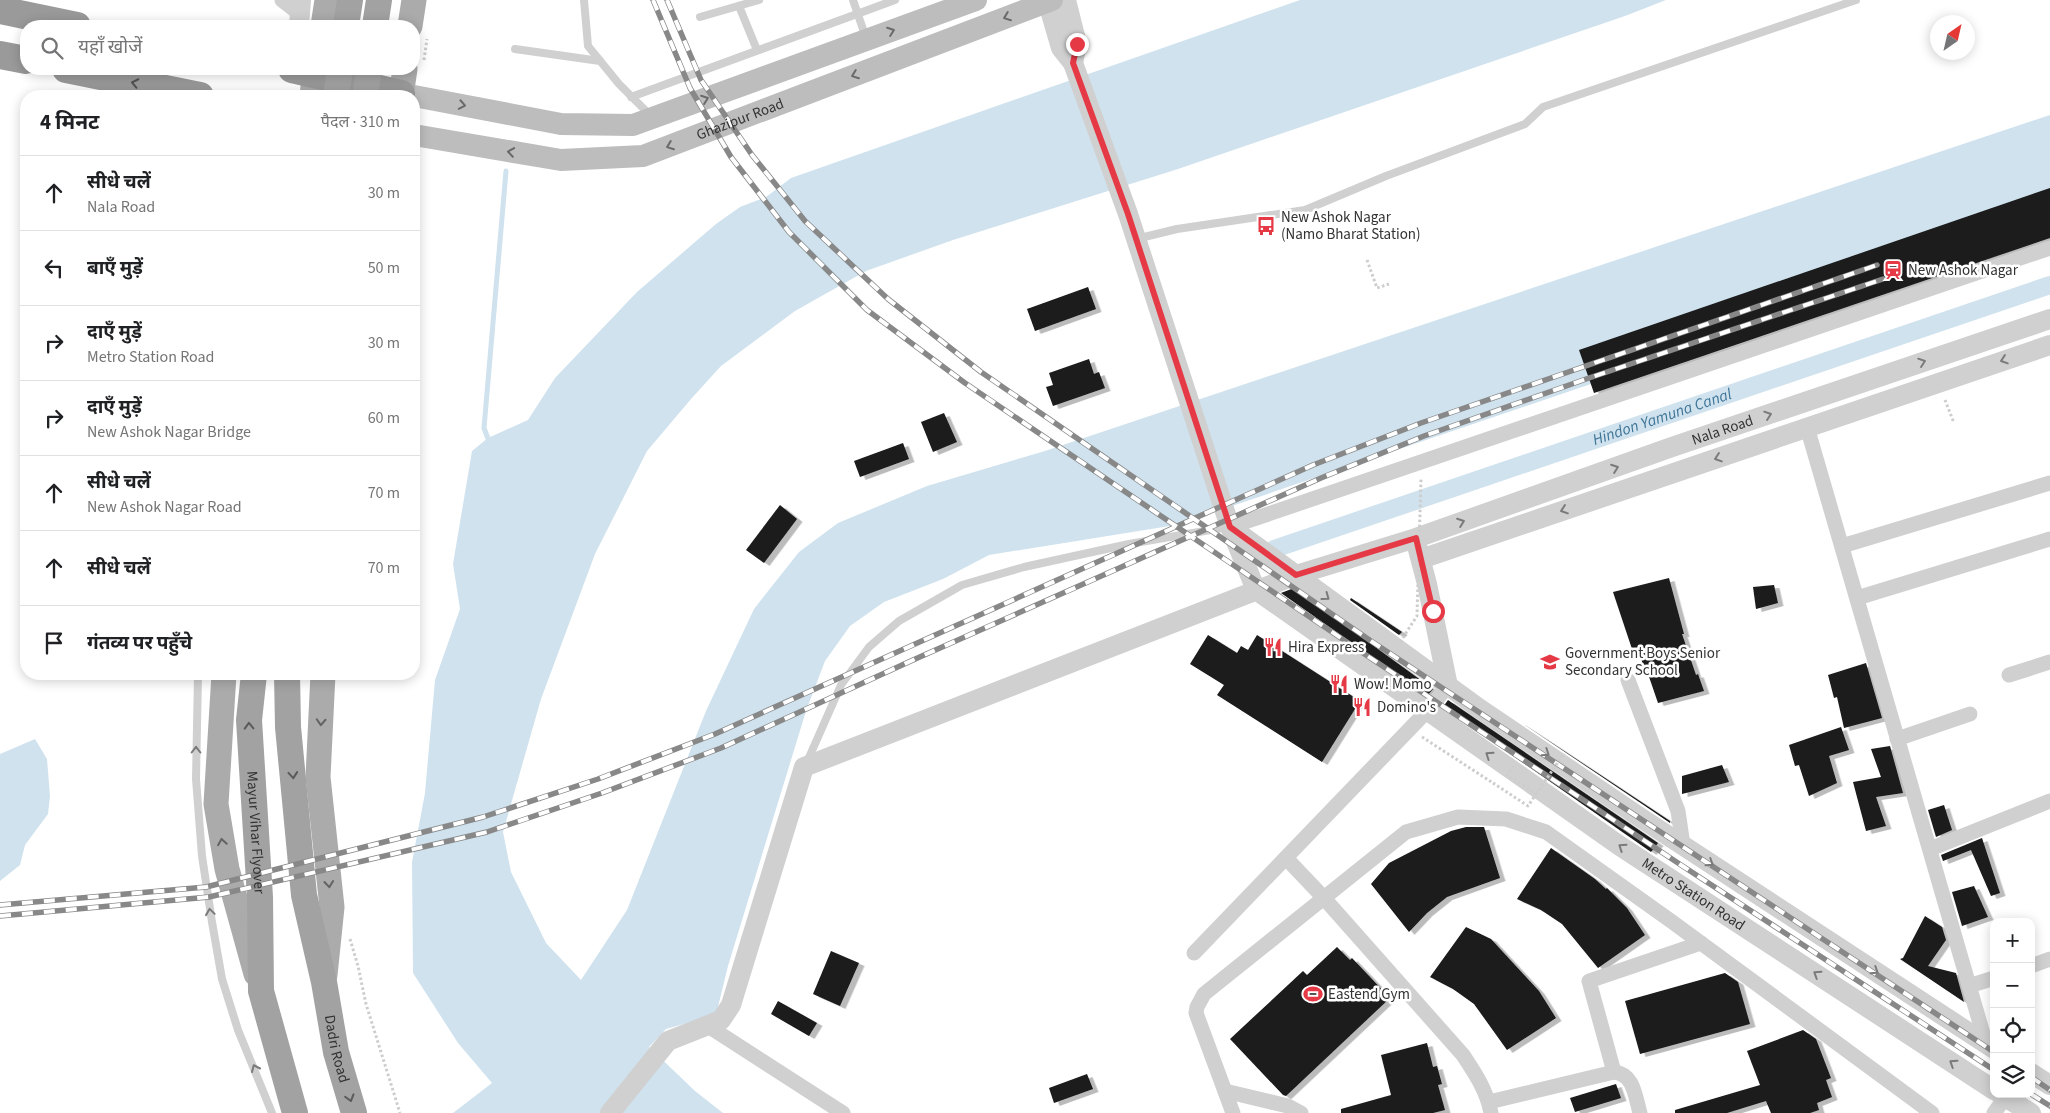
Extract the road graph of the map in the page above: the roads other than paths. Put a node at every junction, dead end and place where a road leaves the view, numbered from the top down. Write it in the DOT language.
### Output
graph roads {
  1 [pos="282,0"];
  2 [pos="327,0"];
  3 [pos="350,0"];
  4 [pos="379,0"];
  5 [pos="414,0"];
  6 [pos="584,0"];
  7 [pos="759,0"];
  8 [pos="853,0"];
  9 [pos="895,0"];
  10 [pos="976,0"];
  11 [pos="1856,0"];
  12 [pos="1055,4"];
  13 [pos="739,6"];
  14 [pos="0,10"];
  15 [pos="300,13"];
  16 [pos="858,14"];
  17 [pos="700,17"];
  18 [pos="48,20"];
  19 [pos="324,20"];
  20 [pos="347,20"];
  21 [pos="376,20"];
  22 [pos="411,20"];
  23 [pos="867,40"];
  24 [pos="515,49"];
  25 [pos="757,50"];
  26 [pos="0,55"];
  27 [pos="20,59"];
  28 [pos="600,61"];
  29 [pos="98,75"];
  30 [pos="311,75"];
  31 [pos="321,75"];
  32 [pos="368,75"];
  33 [pos="171,90"];
  34 [pos="329,90"];
  35 [pos="366,90"];
  36 [pos="407,90"];
  37 [pos="420,93"];
  38 [pos="631,97"];
  39 [pos="652,118"];
  40 [pos="420,136"];
  41 [pos="1136,239"];
  42 [pos="2050,248"];
  43 [pos="2050,318"];
  44 [pos="2050,345"];
  45 [pos="1826,395"];
  46 [pos="1833,418"];
  47 [pos="1807,427"];
  48 [pos="2050,483"];
  49 [pos="1228,520"];
  50 [pos="1416,538"];
  51 [pos="2050,539"];
  52 [pos="1842,546"];
  53 [pos="1421,559"];
  54 [pos="1296,575"];
  55 [pos="1256,590"];
  56 [pos="1857,598"];
  57 [pos="2050,662"];
  58 [pos="1416,663"];
  59 [pos="2009,675"];
  60 [pos="198,680"];
  61 [pos="224,680"];
  62 [pos="253,680"];
  63 [pos="287,680"];
  64 [pos="323,680"];
  65 [pos="1628,680"];
  66 [pos="1448,686"];
  67 [pos="1397,690"];
  68 [pos="1427,711"];
  69 [pos="1970,714"];
  70 [pos="1897,739"];
  71 [pos="804,767"];
  72 [pos="2050,801"];
  73 [pos="1683,845"];
  74 [pos="1930,850"];
  75 [pos="1286,858"];
  76 [pos="1323,897"];
  77 [pos="1701,943"];
  78 [pos="1194,953"];
  79 [pos="2050,959"];
  80 [pos="2035,965"];
  81 [pos="1990,979"];
  82 [pos="324,982"];
  83 [pos="1969,986"];
  84 [pos="261,991"];
  85 [pos="708,1026"];
  86 [pos="1990,1046"];
  87 [pos="1614,1072"];
  88 [pos="2035,1076"];
  89 [pos="2050,1085"];
  90 [pos="1225,1091"];
  91 [pos="1990,1091"];
  92 [pos="2001,1098"];
  93 [pos="1490,1108"];
  94 [pos="272,1113"];
  95 [pos="295,1113"];
  96 [pos="354,1113"];
  97 [pos="610,1113"];
  98 [pos="843,1113"];
  99 [pos="1232,1113"];
  100 [pos="1301,1113"];
  101 [pos="1640,1113"];
  102 [pos="1932,1113"];
  103 [pos="2031,1113"];
  1 -- 15 [label="street"];
  2 -- 19 [label="main road"];
  3 -- 20 [label="highway"];
  4 -- 21 [label="highway"];
  5 -- 22 [label="main road"];
  6 -- 28 [label="lane"];
  7 -- 13 [label="lane"];
  8 -- 16 [label="lane"];
  9 -- 16 [label="lane"];
  23 -- 10 [label="main road, Ghazipur Road, one-way"];
  11 -- 41 [label="lane"];
  12 -- 40 [label="main road, Ghazipur Road, one-way"];
  12 -- 41 [label="street"];
  13 -- 17 [label="lane"];
  13 -- 25 [label="lane"];
  14 -- 18 [label="highway"];
  16 -- 23 [label="lane"];
  16 -- 25 [label="lane"];
  39 -- 23 [label="main road, Ghazipur Road, one-way"];
  24 -- 28 [label="lane"];
  25 -- 38 [label="lane"];
  26 -- 27 [label="highway"];
  28 -- 38 [label="lane"];
  33 -- 29 [label="highway, one-way"];
  30 -- 34 [label="highway, bridge"];
  31 -- 36 [label="highway"];
  32 -- 35 [label="highway, bridge"];
  37 -- 39 [label="main road, Ghazipur Road, one-way"];
  38 -- 39 [label="lane"];
  41 -- 49 [label="street"];
  42 -- 49 [label="street"];
  45 -- 43 [label="street, Nala Road, one-way"];
  44 -- 46 [label="street, Nala Road, one-way"];
  45 -- 46 [label="street"];
  50 -- 45 [label="street, Nala Road, one-way"];
  46 -- 47 [label="street, Nala Road"];
  47 -- 52 [label="street"];
  47 -- 53 [label="street, Nala Road, one-way"];
  48 -- 52 [label="street"];
  49 -- 54 [label="street"];
  49 -- 55 [label="street"];
  49 -- 71 [label="lane"];
  50 -- 53 [label="street"];
  50 -- 54 [label="street, Nala Road"];
  51 -- 56 [label="street"];
  52 -- 56 [label="street"];
  53 -- 66 [label="street"];
  54 -- 55 [label="street, Nala Road"];
  54 -- 58 [label="street, one-way"];
  55 -- 67 [label="street, Metro Station Road"];
  55 -- 71 [label="street, Nala Road"];
  56 -- 70 [label="street"];
  57 -- 59 [label="street"];
  58 -- 66 [label="street"];
  58 -- 67 [label="street"];
  94 -- 60 [label="lane, one-way"];
  84 -- 61 [label="main road, one-way"];
  84 -- 62 [label="highway, Mayur Vihar Flyover, one-way"];
  63 -- 82 [label="highway, one-way"];
  64 -- 82 [label="main road, one-way"];
  65 -- 73 [label="street"];
  66 -- 68 [label="street"];
  66 -- 73 [label="street, one-way"];
  67 -- 68 [label="street, Metro Station Road"];
  68 -- 75 [label="street"];
  91 -- 68 [label="street, Metro Station Road, one-way"];
  69 -- 70 [label="street"];
  70 -- 74 [label="street"];
  71 -- 85 [label="street"];
  72 -- 74 [label="street"];
  73 -- 86 [label="street, one-way"];
  74 -- 83 [label="street"];
  75 -- 76 [label="street"];
  75 -- 78 [label="street"];
  76 -- 77 [label="street"];
  76 -- 90 [label="street"];
  76 -- 93 [label="street"];
  77 -- 87 [label="street"];
  77 -- 102 [label="street"];
  79 -- 80 [label="street"];
  81 -- 83 [label="street"];
  82 -- 96 [label="highway, Dadri Road, one-way"];
  83 -- 86 [label="street"];
  84 -- 95 [label="highway"];
  85 -- 97 [label="street"];
  85 -- 98 [label="street"];
  87 -- 93 [label="street"];
  87 -- 101 [label="street"];
  88 -- 89 [label="street"];
  90 -- 99 [label="street"];
  90 -- 100 [label="street"];
  92 -- 103 [label="street, Metro Station Road"];
}
